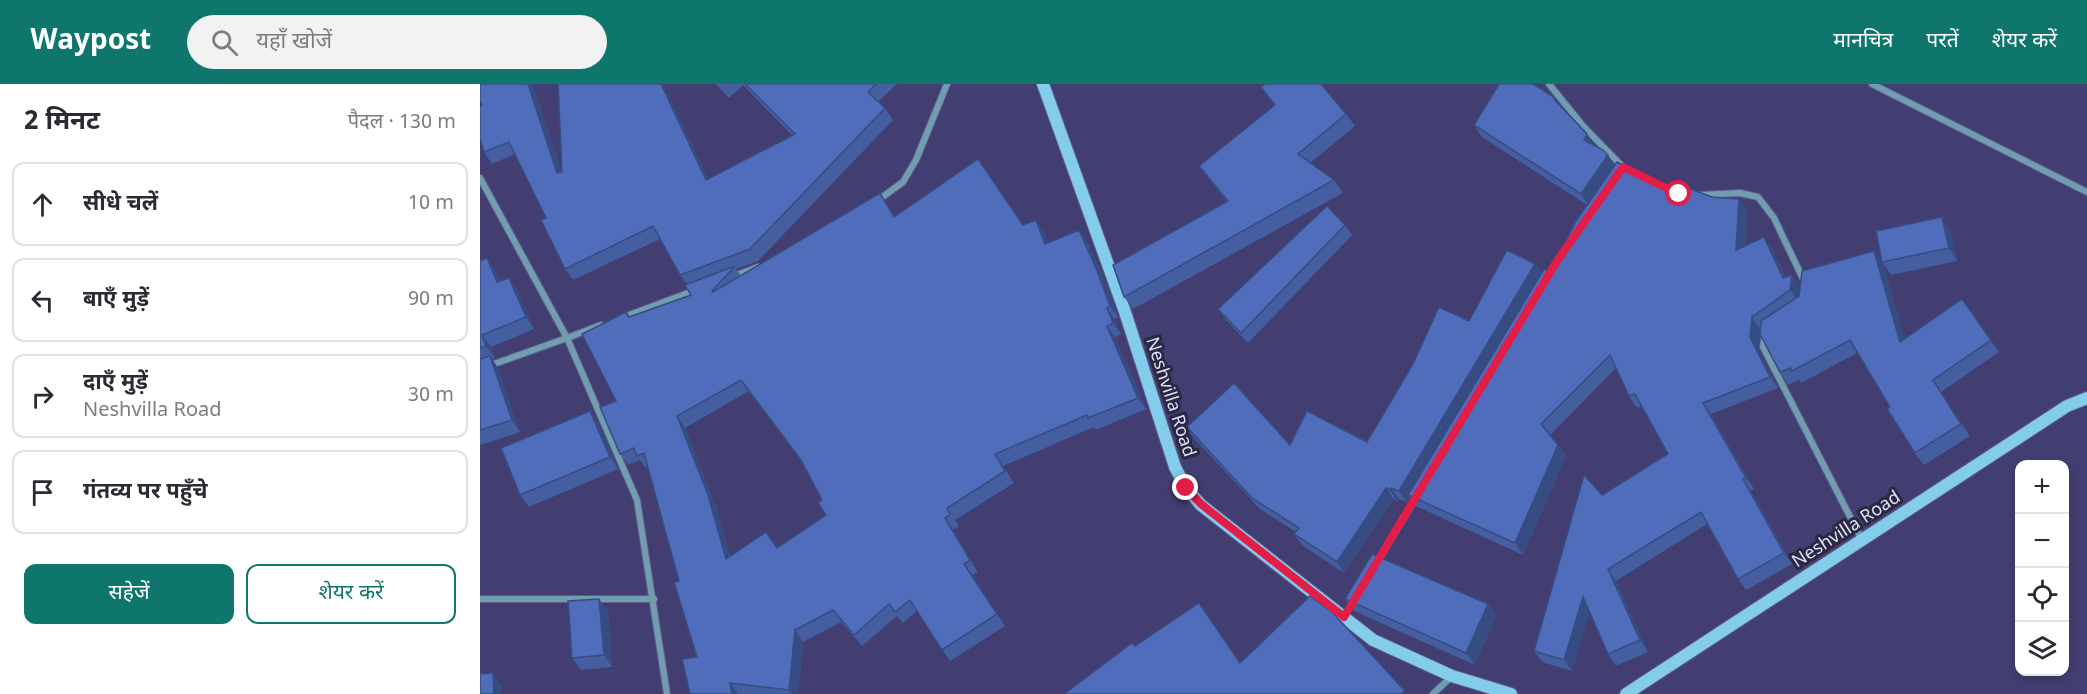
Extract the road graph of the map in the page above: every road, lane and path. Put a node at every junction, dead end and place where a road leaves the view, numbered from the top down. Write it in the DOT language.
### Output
graph roads {
  1 [pos="947,84"];
  2 [pos="1043,84"];
  3 [pos="1549,84"];
  4 [pos="1872,84"];
  5 [pos="1623,167"];
  6 [pos="1633,171"];
  7 [pos="1617,176"];
  8 [pos="480,178"];
  9 [pos="2087,192"];
  10 [pos="1696,195"];
  11 [pos="874,203"];
  12 [pos="760,266"];
  13 [pos="728,278"];
  14 [pos="1806,285"];
  15 [pos="706,286"];
  16 [pos="1774,325"];
  17 [pos="567,338"];
  18 [pos="480,369"];
  19 [pos="2087,398"];
  20 [pos="1423,485"];
  21 [pos="1862,540"];
  22 [pos="1375,566"];
  23 [pos="654,599"];
  24 [pos="480,600"];
  25 [pos="1452,676"];
  26 [pos="667,694"];
  27 [pos="1433,694"];
  28 [pos="1511,694"];
  29 [pos="1626,694"];
  1 -- 11 [label="street"];
  2 -- 25 [label="street, Neshvilla Road"];
  3 -- 5 [label="street"];
  4 -- 9 [label="street"];
  5 -- 6 [label="street"];
  5 -- 7 [label="street"];
  8 -- 17 [label="street"];
  10 -- 14 [label="street"];
  12 -- 13 [label="street"];
  15 -- 17 [label="street"];
  16 -- 21 [label="street"];
  17 -- 18 [label="street"];
  17 -- 23 [label="street"];
  19 -- 21 [label="street, Neshvilla Road"];
  20 -- 22 [label="street"];
  21 -- 29 [label="street, Neshvilla Road"];
  23 -- 24 [label="street"];
  23 -- 26 [label="street"];
  25 -- 27 [label="street"];
  25 -- 28 [label="street, Neshvilla Road"];
}
